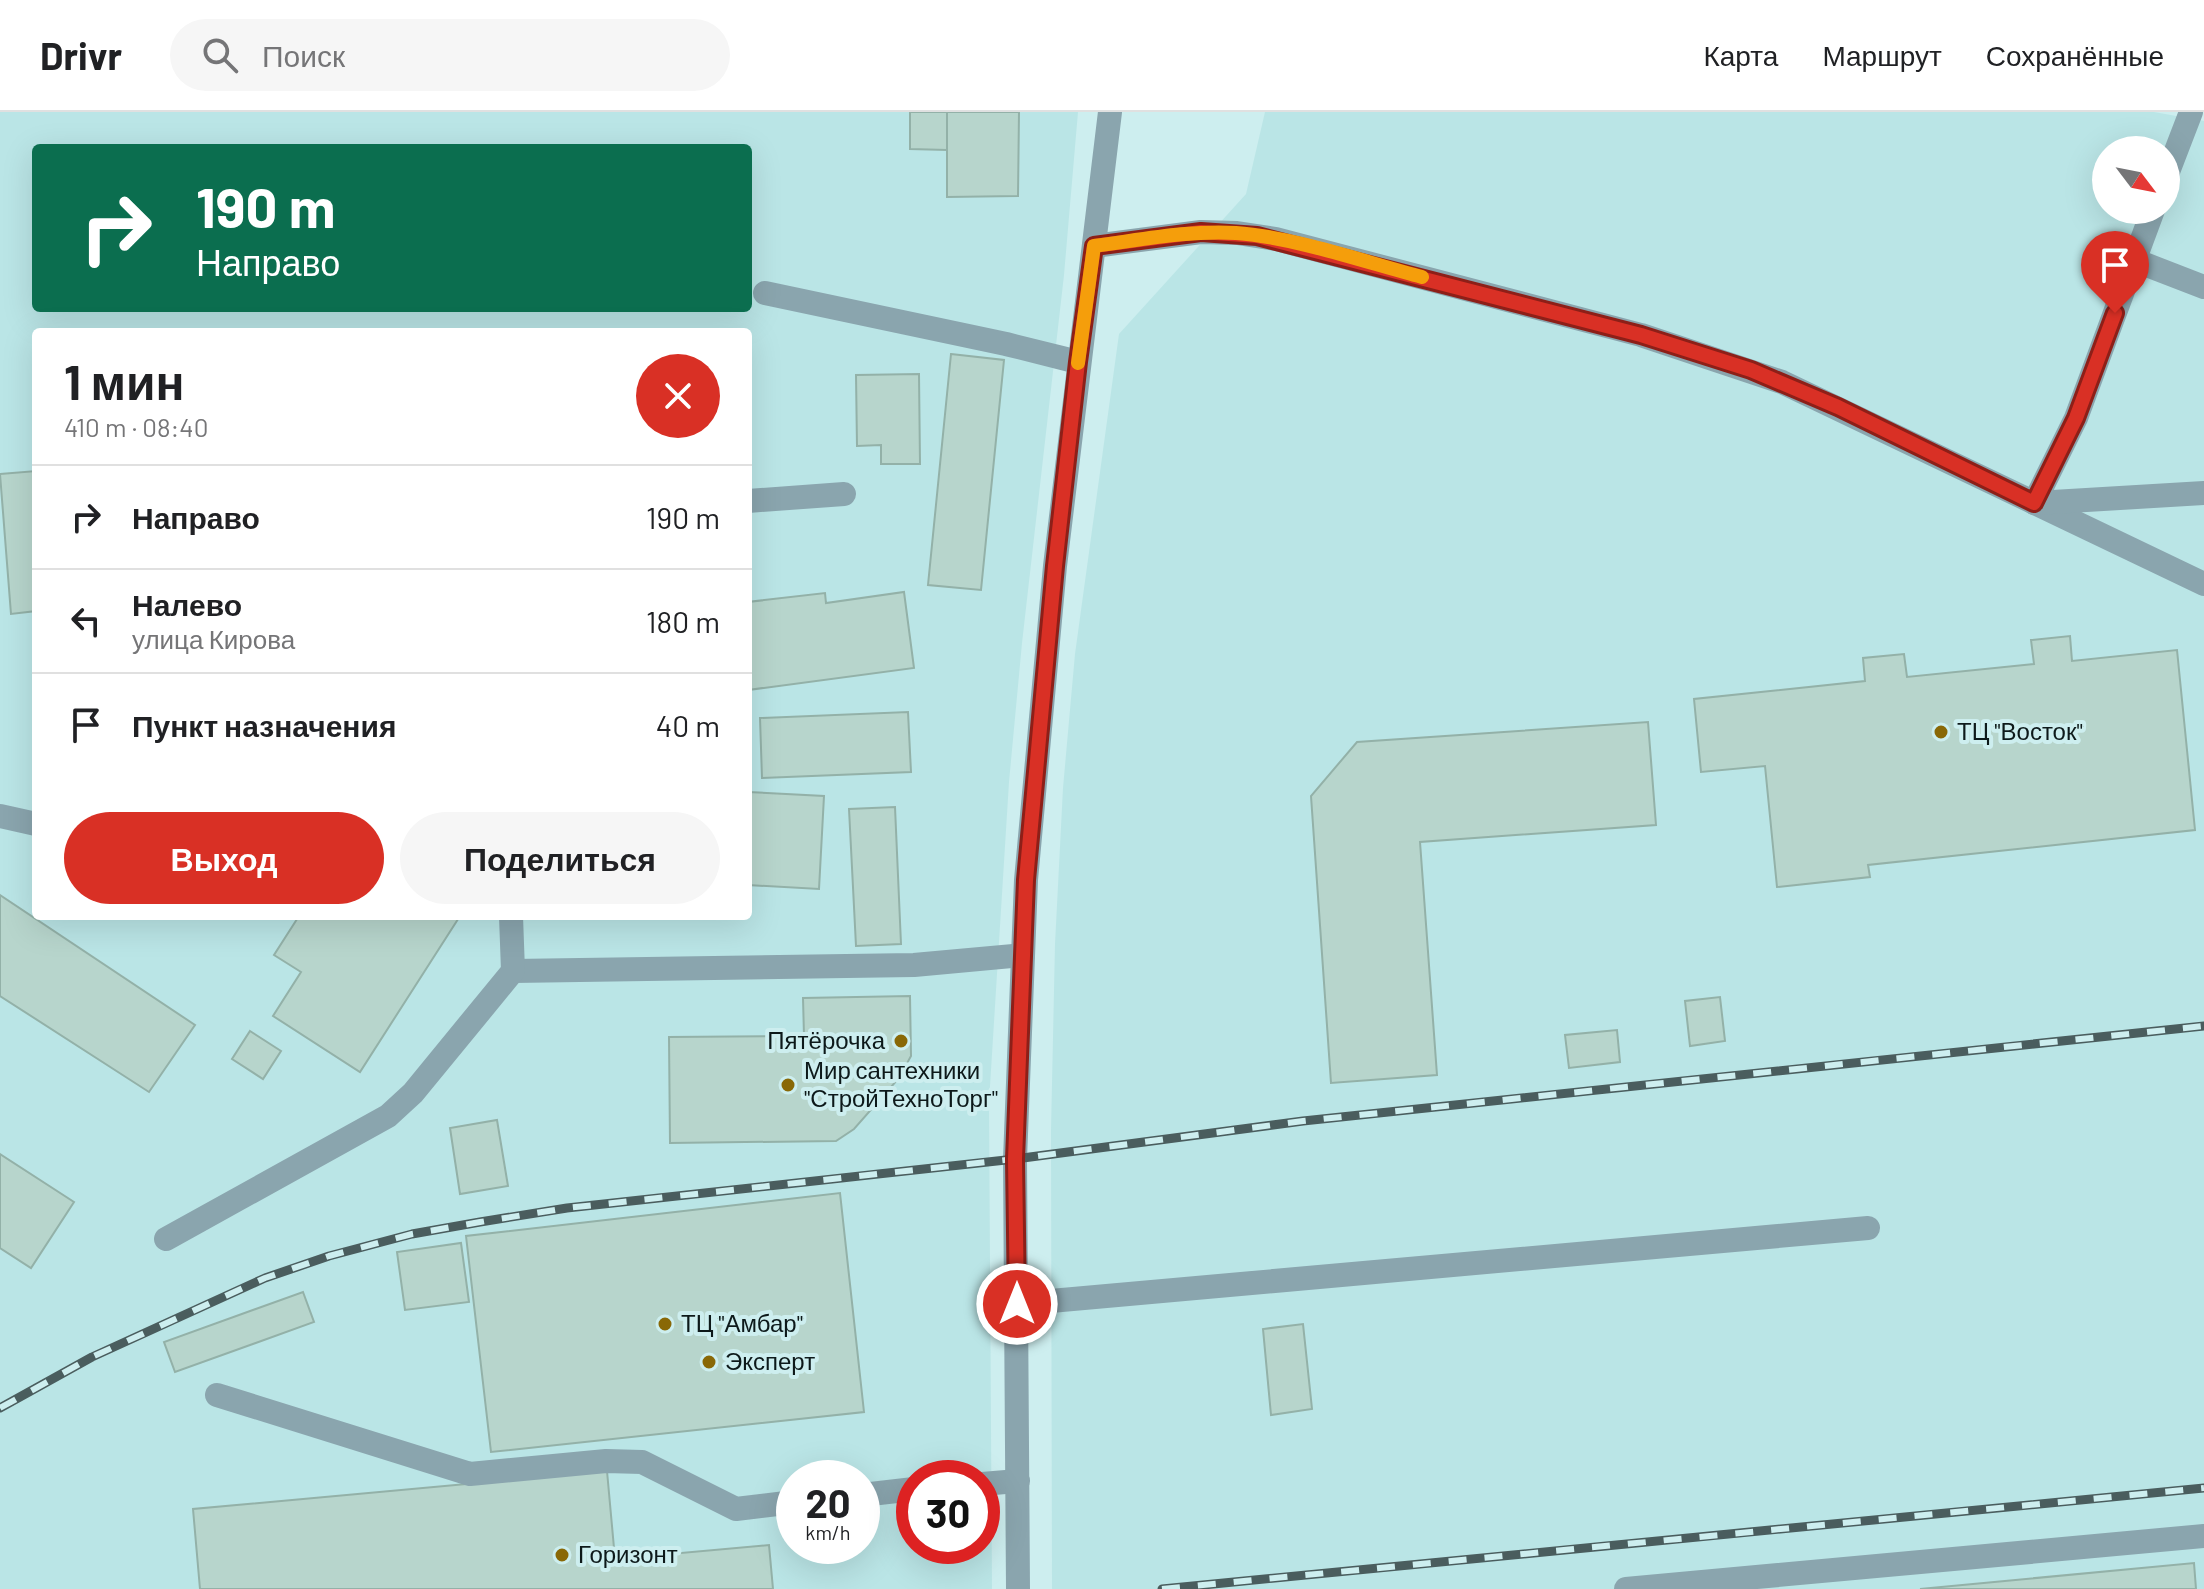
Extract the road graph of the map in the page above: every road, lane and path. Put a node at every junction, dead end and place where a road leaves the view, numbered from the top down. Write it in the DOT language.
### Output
graph roads {
  1 [pos="1110,112"];
  2 [pos="2191,112"];
  3 [pos="2180,141"];
  4 [pos="2148,224"];
  5 [pos="1094,246"];
  6 [pos="2134,260"];
  7 [pos="2204,287"];
  8 [pos="765,293"];
  9 [pos="1078,362"];
  10 [pos="2204,493"];
  11 [pos="844,494"];
  12 [pos="752,501"];
  13 [pos="2034,503"];
  14 [pos="2204,584"];
  15 [pos="0,816"];
  16 [pos="32,823"];
  17 [pos="511,920"];
  18 [pos="1023,955"];
  19 [pos="513,971"];
  20 [pos="1868,1228"];
  21 [pos="166,1239"];
  22 [pos="1017,1304"];
  23 [pos="217,1395"];
  24 [pos="1018,1481"];
  25 [pos="1000,1482"];
  26 [pos="776,1504"];
  27 [pos="2204,1536"];
  28 [pos="1018,1589"];
  29 [pos="1626,1589"];
  1 -- 5 [label="street"];
  2 -- 3 [label="street"];
  4 -- 6 [label="street"];
  5 -- 9 [label="street"];
  5 -- 13 [label="street"];
  6 -- 7 [label="street"];
  6 -- 13 [label="street"];
  8 -- 9 [label="street"];
  9 -- 18 [label="street"];
  10 -- 13 [label="street"];
  11 -- 12 [label="street"];
  13 -- 14 [label="street"];
  15 -- 16 [label="street"];
  17 -- 19 [label="street"];
  18 -- 19 [label="street"];
  18 -- 22 [label="street"];
  19 -- 21 [label="street"];
  20 -- 22 [label="street"];
  22 -- 24 [label="street"];
  23 -- 26 [label="street"];
  24 -- 25 [label="street"];
  24 -- 28 [label="street"];
  27 -- 29 [label="street"];
}
